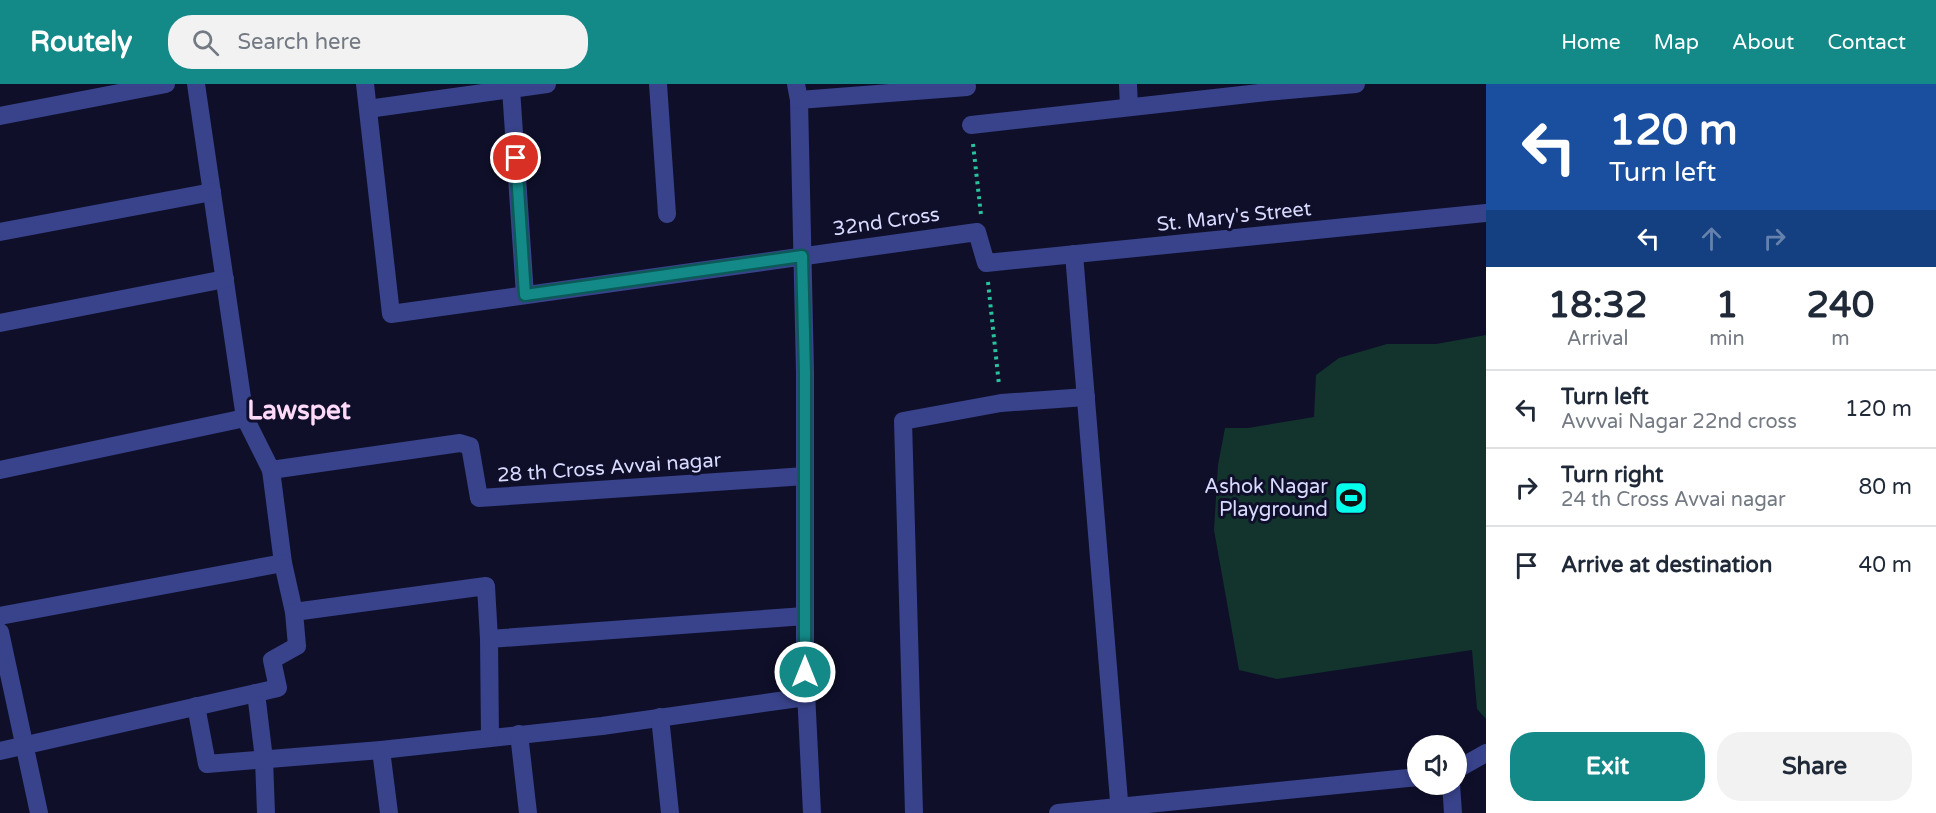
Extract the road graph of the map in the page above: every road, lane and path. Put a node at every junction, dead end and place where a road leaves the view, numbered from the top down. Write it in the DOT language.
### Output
graph roads {
  1 [pos="166,84"];
  2 [pos="196,84"];
  3 [pos="365,84"];
  4 [pos="547,84"];
  5 [pos="658,84"];
  6 [pos="1128,84"];
  7 [pos="1356,84"];
  8 [pos="968,87"];
  9 [pos="1277,87"];
  10 [pos="511,89"];
  11 [pos="89,91"];
  12 [pos="798,92"];
  13 [pos="1129,107"];
  14 [pos="368,109"];
  15 [pos="0,116"];
  16 [pos="971,125"];
  17 [pos="212,192"];
  18 [pos="1486,213"];
  19 [pos="667,214"];
  20 [pos="0,232"];
  21 [pos="1074,254"];
  22 [pos="802,256"];
  23 [pos="986,263"];
  24 [pos="225,279"];
  25 [pos="525,295"];
  26 [pos="0,323"];
  27 [pos="1086,397"];
  28 [pos="245,418"];
  29 [pos="0,470"];
  30 [pos="271,470"];
  31 [pos="805,476"];
  32 [pos="283,563"];
  33 [pos="294,612"];
  34 [pos="0,616"];
  35 [pos="805,616"];
  36 [pos="0,632"];
  37 [pos="489,639"];
  38 [pos="256,693"];
  39 [pos="806,697"];
  40 [pos="196,706"];
  41 [pos="660,717"];
  42 [pos="519,734"];
  43 [pos="490,737"];
  44 [pos="24,746"];
  45 [pos="381,750"];
  46 [pos="0,751"];
  47 [pos="1486,753"];
  48 [pos="264,759"];
  49 [pos="1467,764"];
  50 [pos="1407,778"];
  51 [pos="1452,795"];
  52 [pos="1120,810"];
  53 [pos="39,813"];
  54 [pos="266,813"];
  55 [pos="389,813"];
  56 [pos="528,813"];
  57 [pos="670,813"];
  58 [pos="812,813"];
  59 [pos="914,813"];
  60 [pos="1058,813"];
  61 [pos="1453,813"];
  1 -- 11 [label="street"];
  2 -- 17 [label="street"];
  3 -- 14 [label="street"];
  4 -- 10 [label="street"];
  5 -- 19 [label="street"];
  6 -- 13 [label="street"];
  7 -- 9 [label="street"];
  8 -- 12 [label="street"];
  9 -- 13 [label="street"];
  10 -- 14 [label="street"];
  10 -- 25 [label="street"];
  11 -- 15 [label="street"];
  12 -- 22 [label="street"];
  13 -- 16 [label="street"];
  14 -- 25 [label="street, 32nd Cross"];
  17 -- 20 [label="street"];
  17 -- 24 [label="street"];
  18 -- 21 [label="street, St. Mary's Street"];
  21 -- 23 [label="street, St. Mary's Street"];
  21 -- 27 [label="street"];
  22 -- 23 [label="street, 32nd Cross"];
  22 -- 25 [label="street, 32nd Cross"];
  22 -- 31 [label="street"];
  24 -- 26 [label="street"];
  24 -- 28 [label="street"];
  27 -- 52 [label="street"];
  27 -- 59 [label="street"];
  28 -- 29 [label="street"];
  28 -- 30 [label="street"];
  30 -- 31 [label="street, 28 th Cross Avvai nagar"];
  30 -- 32 [label="street"];
  31 -- 35 [label="street"];
  32 -- 33 [label="street"];
  32 -- 34 [label="street"];
  33 -- 37 [label="street"];
  33 -- 38 [label="street"];
  35 -- 37 [label="street"];
  35 -- 39 [label="street"];
  36 -- 44 [label="street"];
  37 -- 43 [label="street"];
  38 -- 40 [label="street"];
  38 -- 48 [label="street"];
  39 -- 41 [label="street"];
  39 -- 58 [label="street"];
  40 -- 44 [label="street"];
  40 -- 48 [label="street"];
  41 -- 42 [label="street"];
  41 -- 57 [label="street"];
  42 -- 43 [label="street"];
  42 -- 56 [label="street"];
  43 -- 45 [label="street"];
  44 -- 46 [label="street"];
  44 -- 53 [label="street"];
  45 -- 48 [label="street"];
  45 -- 55 [label="street"];
  47 -- 49 [label="street"];
  48 -- 54 [label="street"];
  50 -- 52 [label="street"];
  51 -- 61 [label="street"];
  52 -- 60 [label="street"];
}
